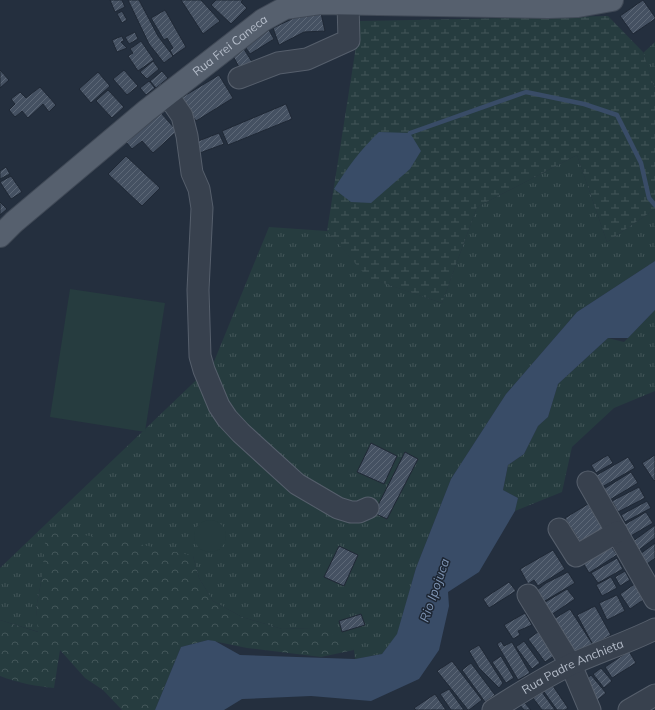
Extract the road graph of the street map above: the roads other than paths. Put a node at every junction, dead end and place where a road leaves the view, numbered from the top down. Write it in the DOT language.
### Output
graph roads {
  1 [pos="612,0"];
  2 [pos="427,3"];
  3 [pos="286,4"];
  4 [pos="348,4"];
  5 [pos="239,78"];
  6 [pos="167,94"];
  7 [pos="0,236"];
  8 [pos="588,482"];
  9 [pos="368,508"];
  10 [pos="558,529"];
  11 [pos="617,532"];
  12 [pos="528,595"];
  13 [pos="655,599"];
  14 [pos="655,629"];
  15 [pos="571,665"];
  16 [pos="655,695"];
  17 [pos="493,710"];
  18 [pos="590,710"];
  19 [pos="629,710"];
  1 -- 2 [label="main road, Rua Frei Caneca"];
  2 -- 4 [label="main road, Rua Frei Caneca"];
  3 -- 4 [label="main road, Rua Frei Caneca"];
  3 -- 6 [label="main road, Rua Frei Caneca"];
  4 -- 5 [label="street"];
  6 -- 7 [label="main road, Rua Frei Caneca"];
  6 -- 9 [label="street"];
  8 -- 11 [label="street"];
  10 -- 11 [label="street"];
  11 -- 13 [label="street"];
  12 -- 15 [label="street"];
  14 -- 15 [label="street, Rua Padre Anchieta"];
  15 -- 17 [label="street, Rua Padre Anchieta"];
  15 -- 18 [label="street"];
  16 -- 19 [label="street"];
}
